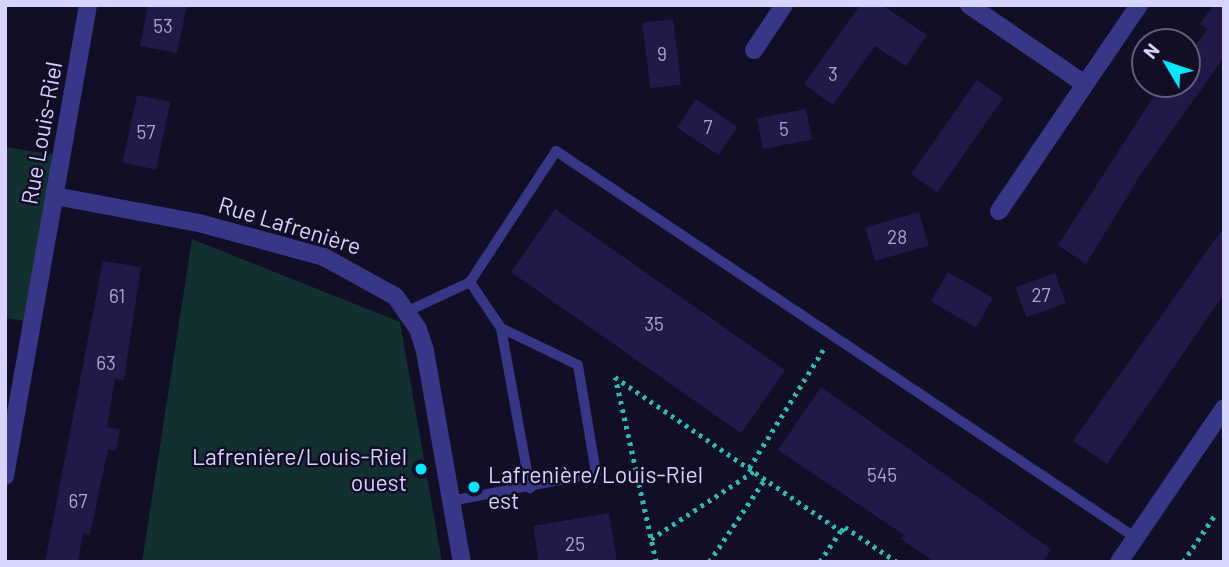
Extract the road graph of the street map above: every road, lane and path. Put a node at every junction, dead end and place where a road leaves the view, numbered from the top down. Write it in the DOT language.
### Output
graph roads {
  1 [pos="88,5"];
  2 [pos="784,5"];
  3 [pos="969,5"];
  4 [pos="1139,5"];
  5 [pos="754,50"];
  6 [pos="1085,84"];
  7 [pos="55,196"];
  8 [pos="999,211"];
  9 [pos="470,282"];
  10 [pos="408,311"];
  11 [pos="501,328"];
  12 [pos="832,335"];
  13 [pos="1224,408"];
  14 [pos="747,467"];
  15 [pos="754,471"];
  16 [pos="5,476"];
  17 [pos="766,479"];
  18 [pos="530,488"];
  19 [pos="452,501"];
  20 [pos="1214,516"];
  21 [pos="841,531"];
  22 [pos="1136,538"];
  23 [pos="651,539"];
  24 [pos="462,562"];
  25 [pos="656,562"];
  26 [pos="709,562"];
  27 [pos="820,562"];
  28 [pos="897,562"];
  29 [pos="1119,562"];
  30 [pos="1183,562"];
  1 -- 7 [label="street, Rue Louis-Riel"];
  2 -- 5 [label="street"];
  3 -- 6 [label="street"];
  4 -- 6 [label="street"];
  6 -- 8 [label="street"];
  7 -- 10 [label="street, Rue Lafrenière"];
  7 -- 16 [label="street, Rue Louis-Riel"];
  9 -- 10 [label="lane"];
  9 -- 11 [label="lane"];
  9 -- 12 [label="lane"];
  10 -- 19 [label="street, Rue Lafrenière"];
  11 -- 18 [label="lane"];
  11 -- 18 [label="lane"];
  12 -- 14 [label="path"];
  12 -- 22 [label="lane"];
  13 -- 22 [label="street"];
  14 -- 15 [label="path"];
  14 -- 17 [label="path"];
  14 -- 23 [label="path"];
  15 -- 17 [label="path"];
  15 -- 23 [label="path"];
  17 -- 21 [label="path"];
  17 -- 26 [label="path"];
  18 -- 19 [label="lane"];
  19 -- 24 [label="street, Rue Lafrenière"];
  20 -- 30 [label="path"];
  21 -- 27 [label="path"];
  21 -- 28 [label="path"];
  22 -- 29 [label="street"];
  23 -- 25 [label="path"];
}
